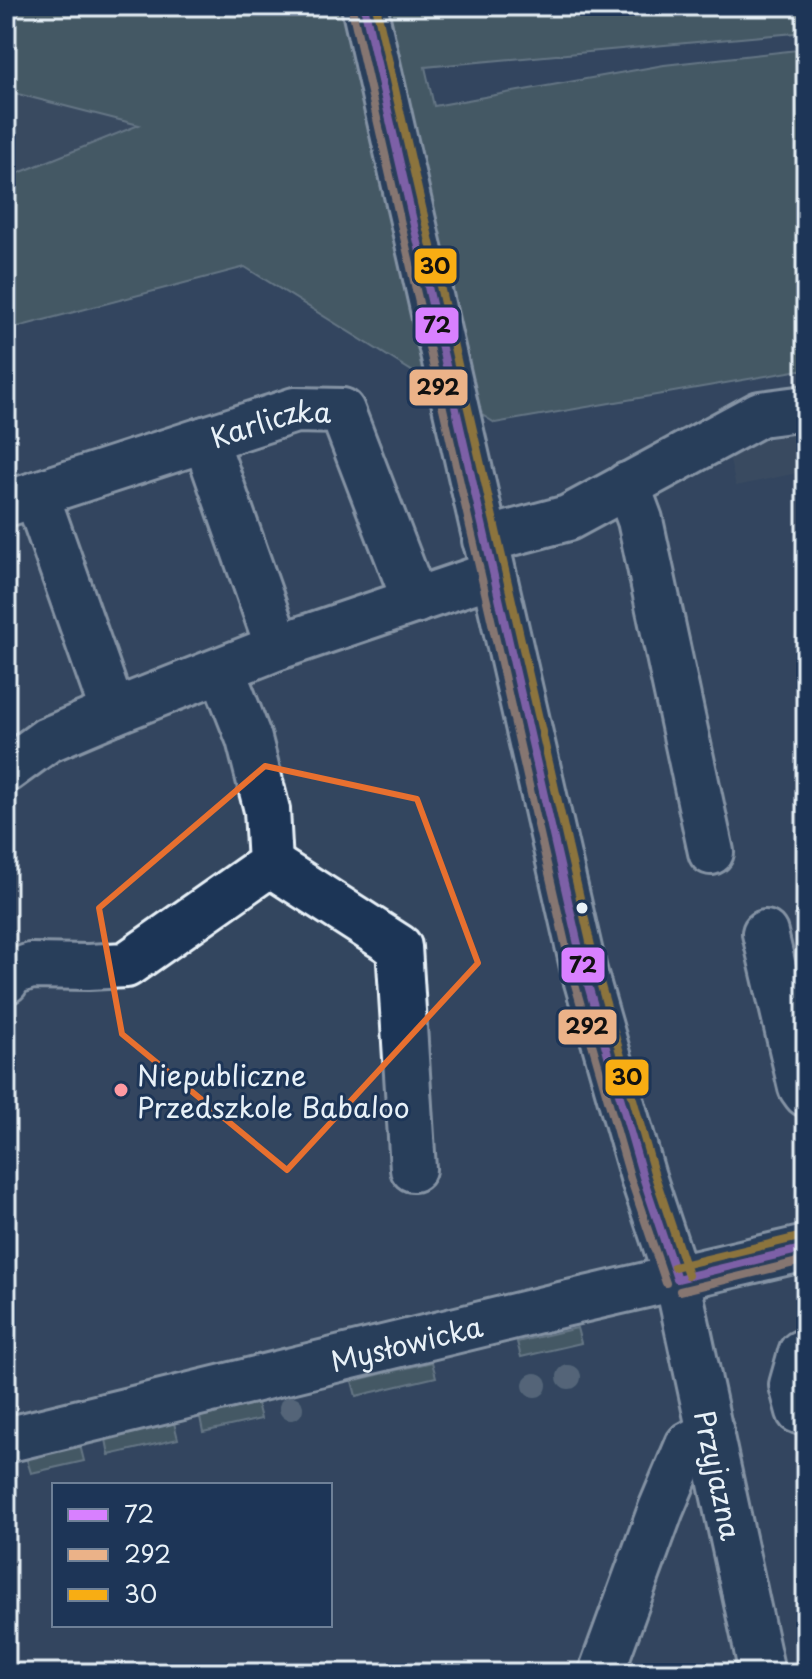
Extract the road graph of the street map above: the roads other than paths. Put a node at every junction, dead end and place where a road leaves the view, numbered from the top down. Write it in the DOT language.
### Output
graph roads {
  1 [pos="364,6"];
  2 [pos="806,408"];
  3 [pos="205,439"];
  4 [pos="627,485"];
  5 [pos="21,499"];
  6 [pos="489,557"];
  7 [pos="415,601"];
  8 [pos="278,647"];
  9 [pos="222,670"];
  10 [pos="113,712"];
  11 [pos="6,770"];
  12 [pos="711,852"];
  13 [pos="270,864"];
  14 [pos="765,933"];
  15 [pos="6,981"];
  16 [pos="806,1094"];
  17 [pos="413,1169"];
  18 [pos="806,1248"];
  19 [pos="677,1279"];
  20 [pos="806,1351"];
  21 [pos="806,1413"];
  22 [pos="711,1432"];
  23 [pos="6,1440"];
  24 [pos="601,1673"];
  25 [pos="762,1673"];
  1 -- 6 [label="street, Przyjazna"];
  2 -- 4 [label="street"];
  3 -- 5 [label="street, Karliczka"];
  3 -- 7 [label="street, Karliczka"];
  3 -- 8 [label="street"];
  4 -- 6 [label="street"];
  4 -- 12 [label="street"];
  5 -- 10 [label="street"];
  6 -- 7 [label="street"];
  6 -- 19 [label="street, Przyjazna"];
  7 -- 8 [label="street"];
  8 -- 9 [label="street"];
  9 -- 10 [label="street"];
  9 -- 13 [label="street"];
  10 -- 11 [label="street"];
  13 -- 15 [label="street"];
  13 -- 17 [label="street"];
  14 -- 16 [label="street"];
  18 -- 19 [label="street, Mysłowicka"];
  19 -- 22 [label="street, Przyjazna"];
  19 -- 23 [label="street, Mysłowicka"];
  20 -- 21 [label="street"];
  22 -- 24 [label="street"];
  22 -- 25 [label="street, Przyjazna"];
}
